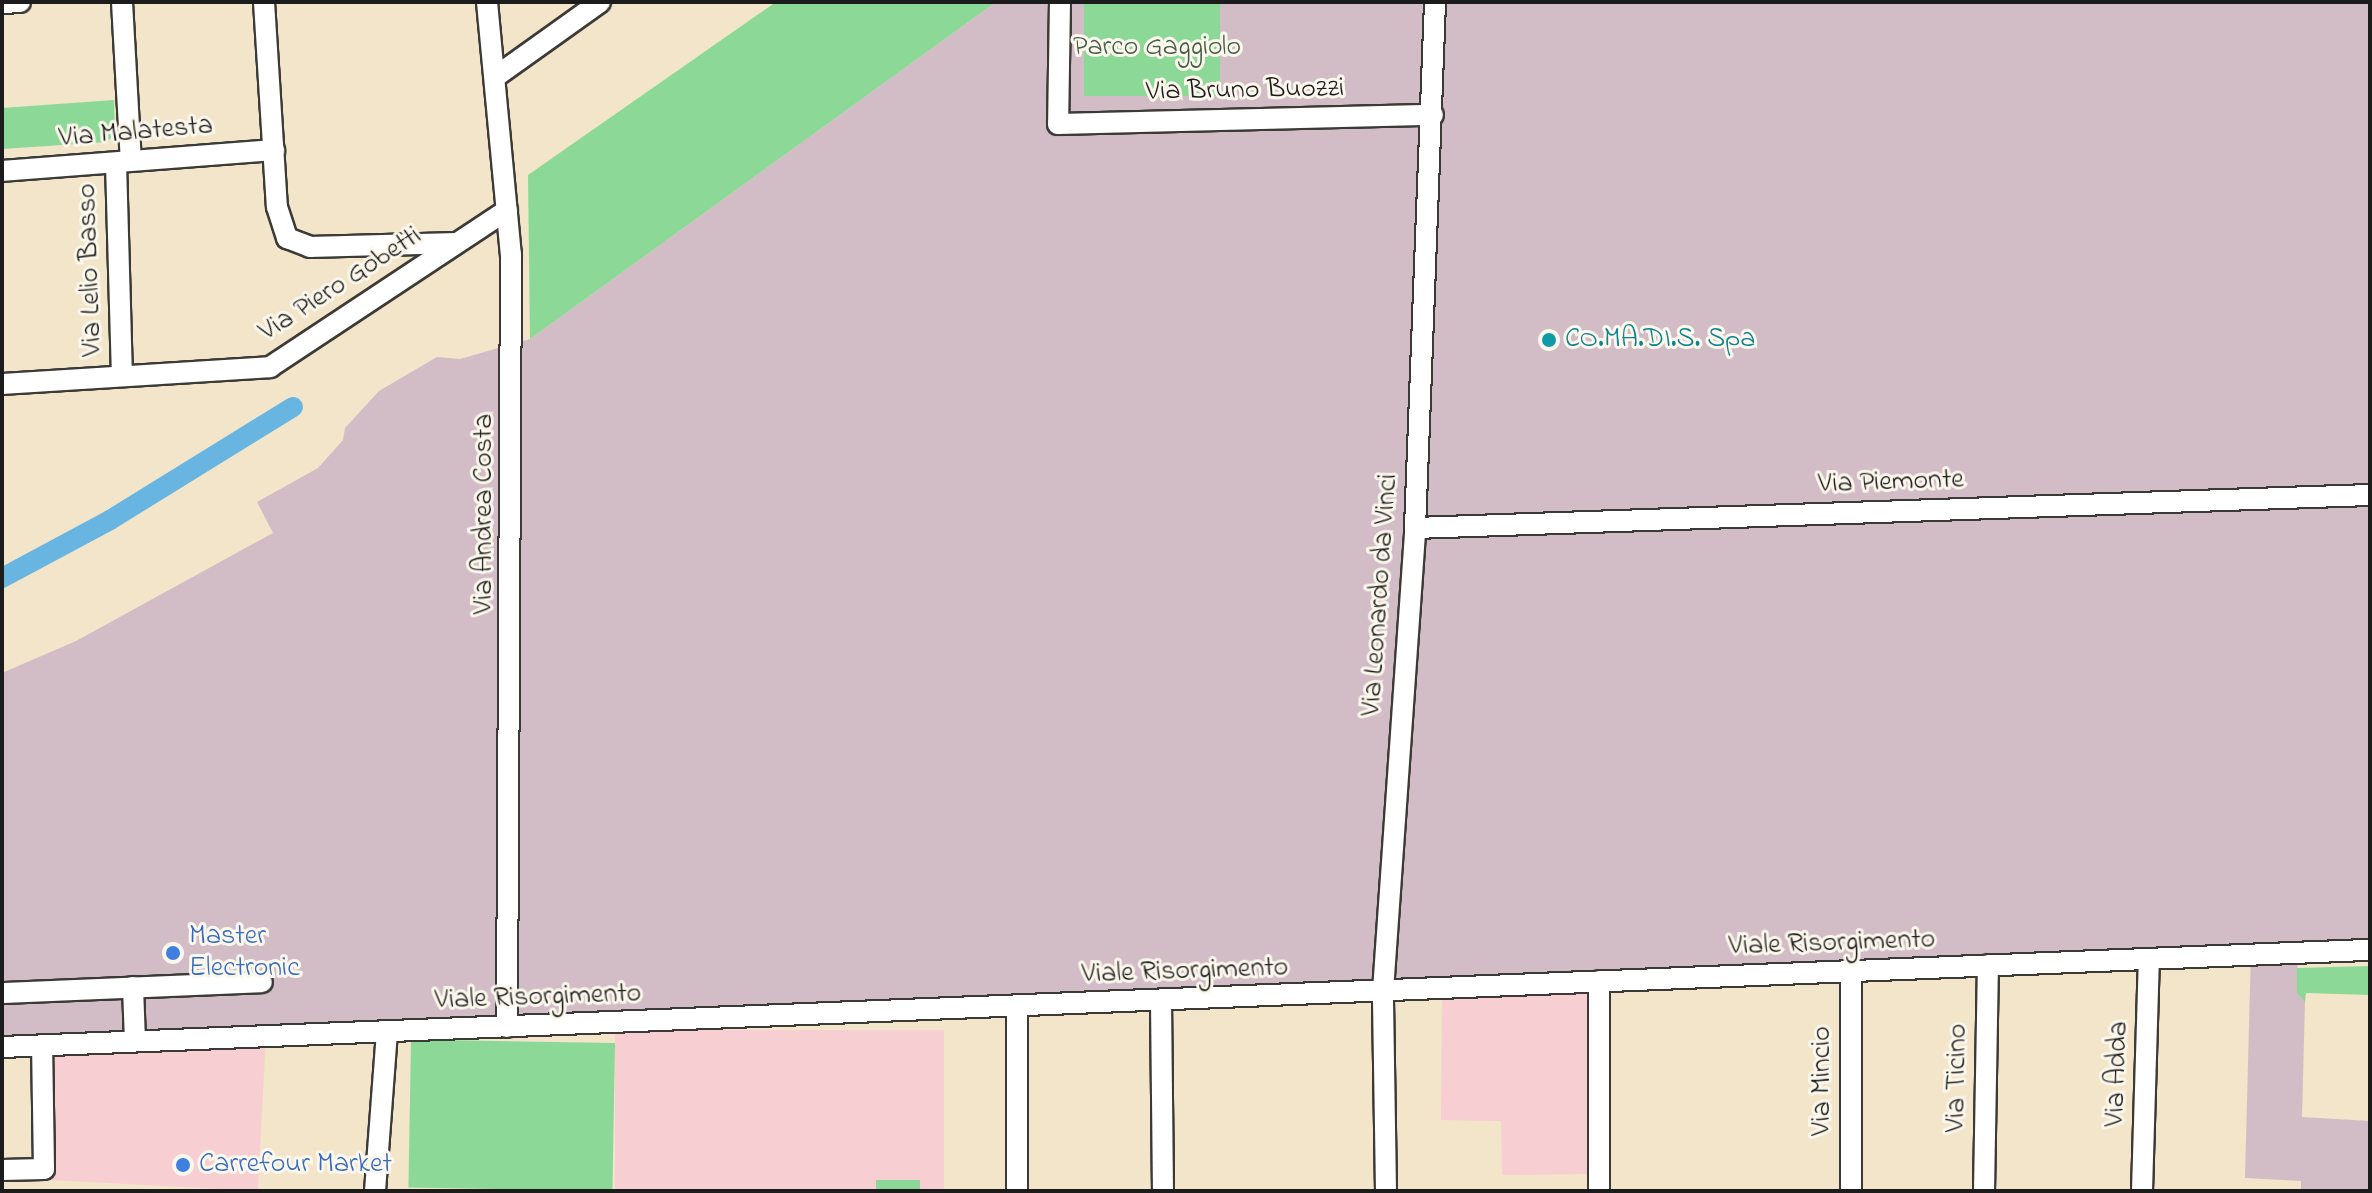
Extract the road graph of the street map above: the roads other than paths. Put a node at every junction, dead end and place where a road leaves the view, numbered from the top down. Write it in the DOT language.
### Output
graph roads {
  1 [pos="20,2"];
  2 [pos="122,2"];
  3 [pos="264,2"];
  4 [pos="487,2"];
  5 [pos="600,2"];
  6 [pos="1060,2"];
  7 [pos="1435,2"];
  8 [pos="2,3"];
  9 [pos="495,77"];
  10 [pos="1433,115"];
  11 [pos="274,150"];
  12 [pos="123,162"];
  13 [pos="2,171"];
  14 [pos="507,210"];
  15 [pos="456,243"];
  16 [pos="122,375"];
  17 [pos="2,384"];
  18 [pos="2370,495"];
  19 [pos="1415,528"];
  20 [pos="2370,950"];
  21 [pos="2149,959"];
  22 [pos="1988,965"];
  23 [pos="1851,971"];
  24 [pos="1599,981"];
  25 [pos="262,982"];
  26 [pos="133,987"];
  27 [pos="1383,991"];
  28 [pos="2,993"];
  29 [pos="1161,1001"];
  30 [pos="1017,1007"];
  31 [pos="507,1027"];
  32 [pos="387,1031"];
  33 [pos="135,1041"];
  34 [pos="42,1045"];
  35 [pos="2,1047"];
  36 [pos="2,1170"];
  37 [pos="375,1191"];
  38 [pos="1017,1191"];
  39 [pos="1163,1191"];
  40 [pos="1386,1191"];
  41 [pos="1599,1191"];
  42 [pos="1851,1191"];
  43 [pos="1984,1191"];
  44 [pos="2142,1191"];
  1 -- 8 [label="street"];
  2 -- 12 [label="street, Via Lelio Basso"];
  3 -- 11 [label="street"];
  4 -- 9 [label="street, Via Andrea Costa"];
  5 -- 9 [label="street"];
  6 -- 10 [label="street, Via Bruno Buozzi"];
  7 -- 10 [label="street, Via Leonardo da Vinci"];
  9 -- 14 [label="street, Via Andrea Costa"];
  10 -- 19 [label="street, Via Leonardo da Vinci"];
  11 -- 12 [label="street, Via Malatesta"];
  11 -- 15 [label="street"];
  12 -- 13 [label="street, Via Malatesta"];
  12 -- 16 [label="street, Via Lelio Basso"];
  14 -- 15 [label="street, Via Piero Gobetti"];
  14 -- 31 [label="street, Via Andrea Costa"];
  15 -- 16 [label="street, Via Piero Gobetti"];
  16 -- 17 [label="street, Via Piero Gobetti"];
  18 -- 19 [label="street, Via Piemonte"];
  19 -- 27 [label="street, Via Leonardo da Vinci"];
  20 -- 21 [label="street, Viale Risorgimento"];
  21 -- 22 [label="street, Viale Risorgimento"];
  21 -- 44 [label="street, Via Adda"];
  22 -- 23 [label="street, Viale Risorgimento"];
  22 -- 43 [label="street, Via Ticino"];
  23 -- 24 [label="street, Viale Risorgimento"];
  23 -- 42 [label="street, Via Mincio"];
  24 -- 27 [label="street, Viale Risorgimento"];
  24 -- 41 [label="street"];
  25 -- 26 [label="street"];
  26 -- 28 [label="street"];
  26 -- 33 [label="street"];
  27 -- 29 [label="street, Viale Risorgimento"];
  27 -- 40 [label="street, Via Leonardo da Vinci"];
  29 -- 30 [label="street, Viale Risorgimento"];
  29 -- 39 [label="street"];
  30 -- 31 [label="street, Viale Risorgimento"];
  30 -- 38 [label="street"];
  31 -- 32 [label="street, Viale Risorgimento"];
  32 -- 33 [label="street, Viale Risorgimento"];
  32 -- 37 [label="street"];
  33 -- 34 [label="street, Viale Risorgimento"];
  34 -- 35 [label="street, Viale Risorgimento"];
  34 -- 36 [label="street"];
}
